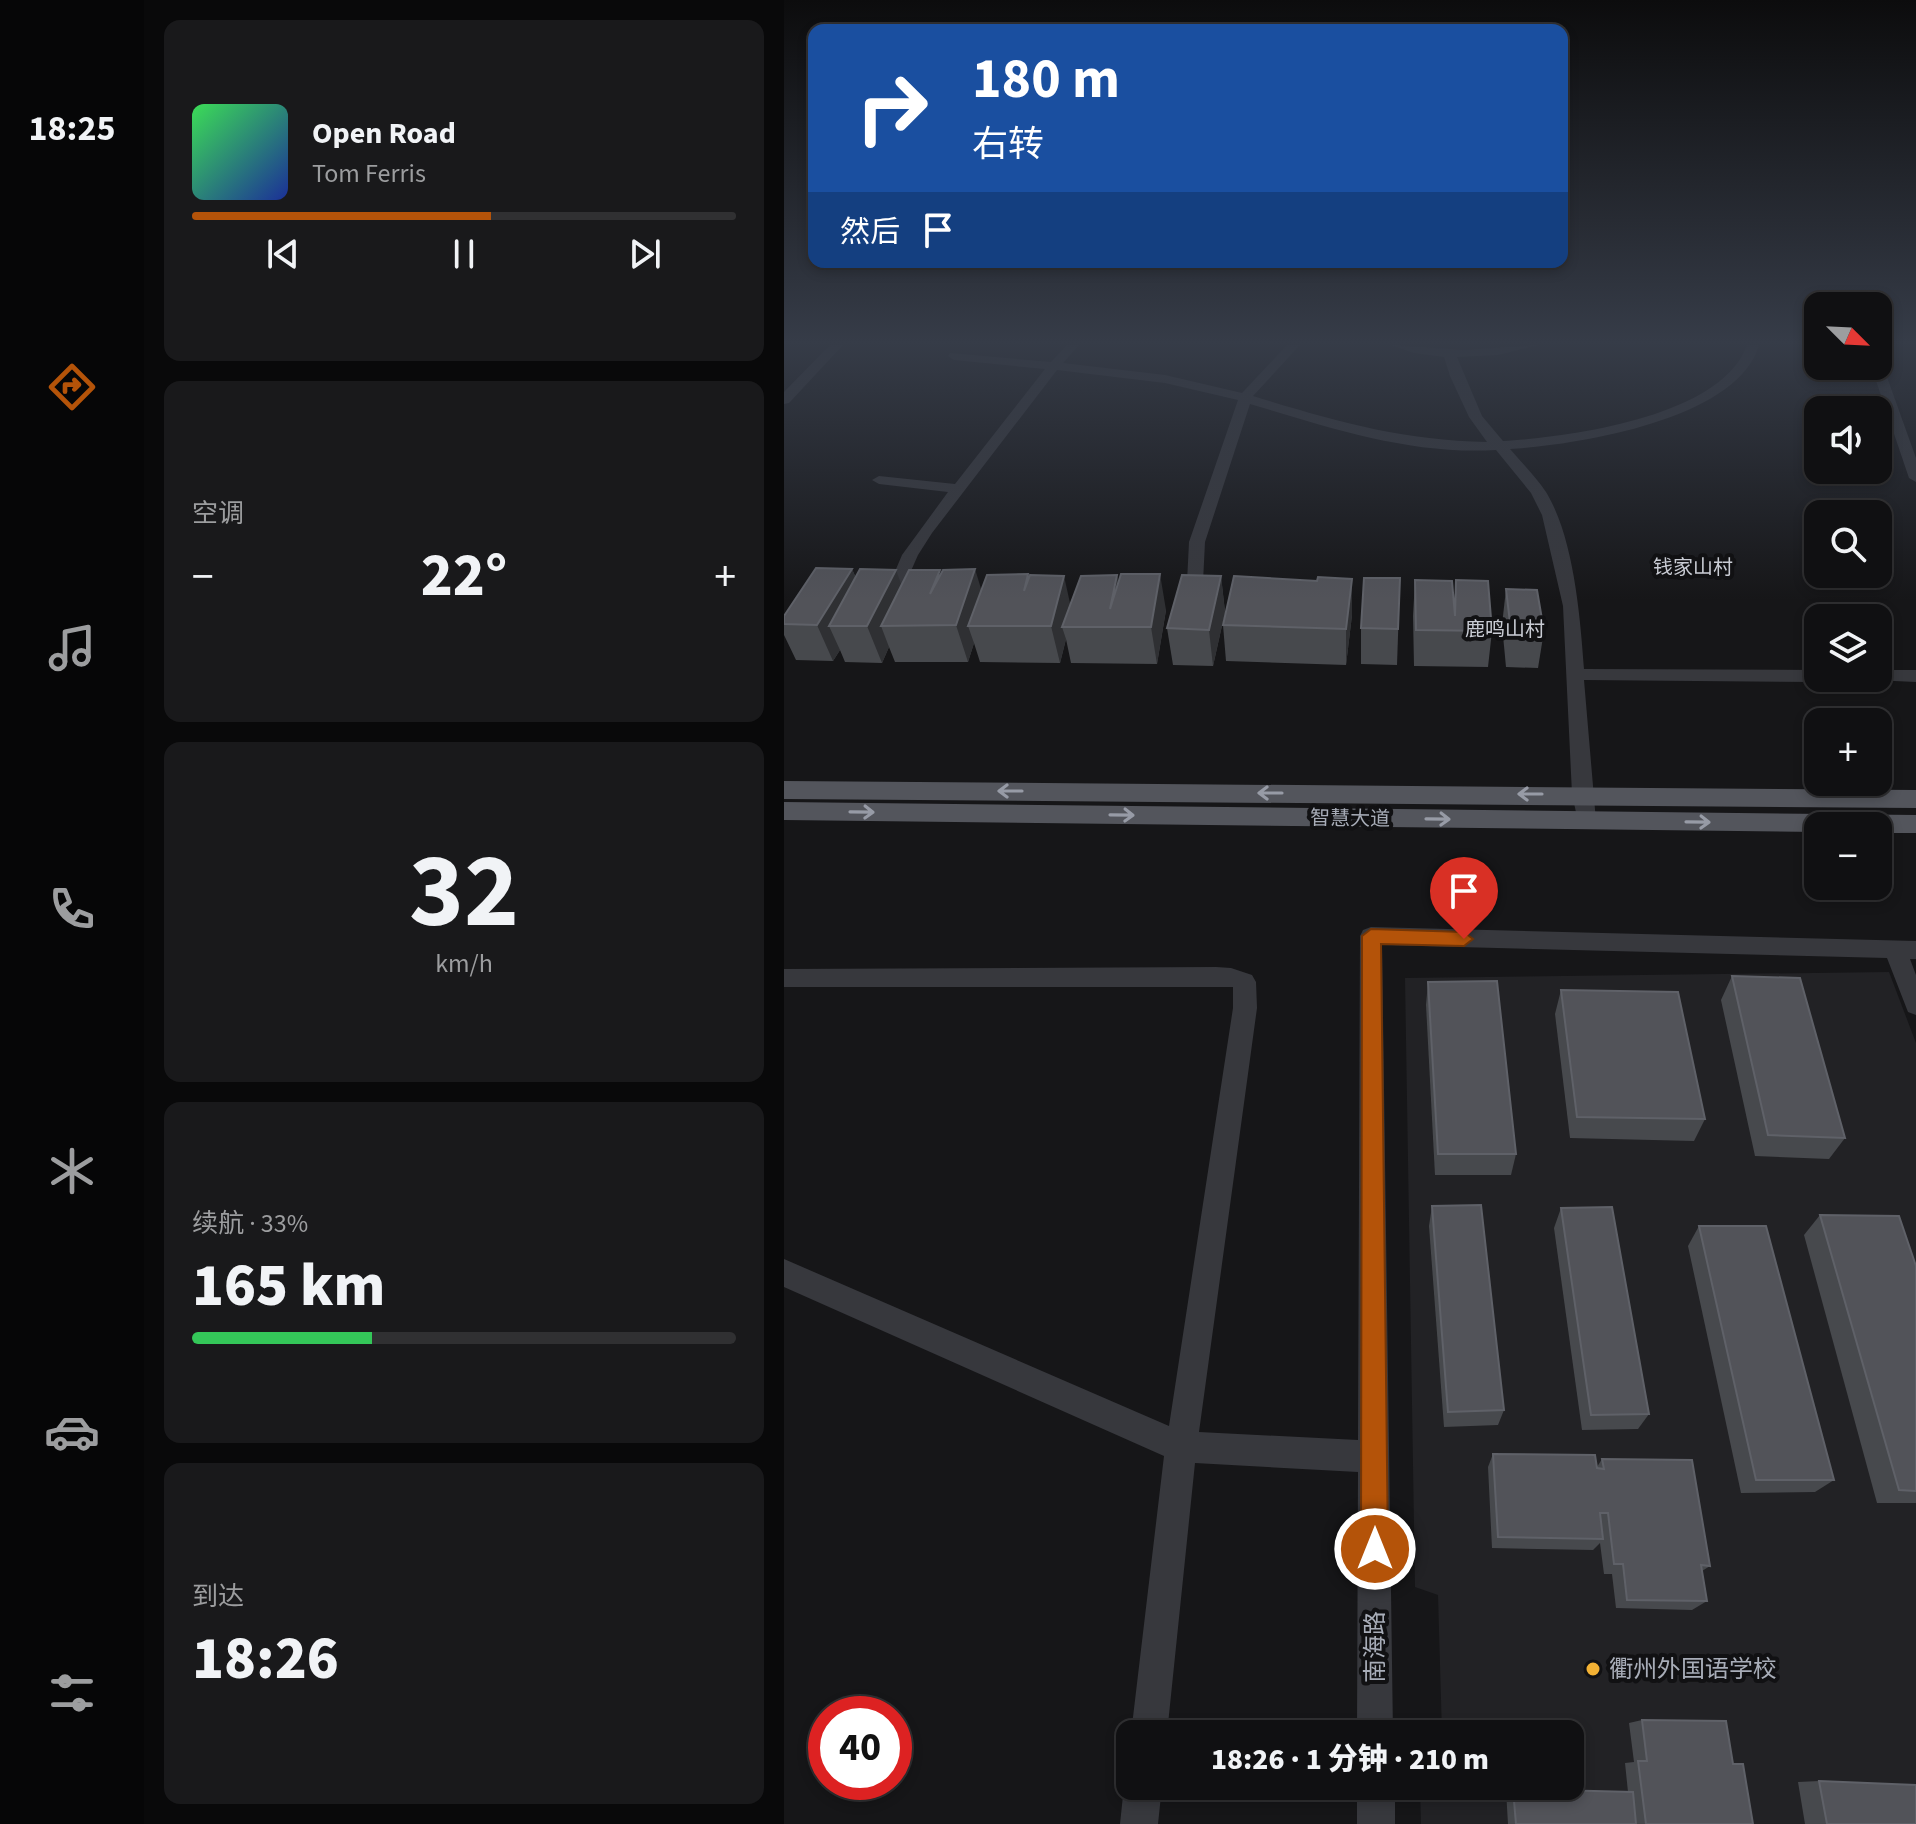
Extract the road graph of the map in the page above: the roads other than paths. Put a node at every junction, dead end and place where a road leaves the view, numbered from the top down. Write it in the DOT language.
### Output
graph roads {
  1 [pos="1004,430"];
  2 [pos="1235,430"];
  3 [pos="1358,430"];
  4 [pos="1487,430"];
  5 [pos="1609,430"];
  6 [pos="1899,430"];
  7 [pos="1499,444"];
  8 [pos="1916,478"];
  9 [pos="879,480"];
  10 [pos="958,489"];
  11 [pos="893,595"];
  12 [pos="1194,602"];
  13 [pos="1575,674"];
  14 [pos="1804,676"];
  15 [pos="1892,676"];
  16 [pos="1916,676"];
  17 [pos="784,790"];
  18 [pos="1582,794"];
  19 [pos="1916,799"];
  20 [pos="784,811"];
  21 [pos="1586,821"];
  22 [pos="1916,824"];
  23 [pos="1906,950"];
  24 [pos="784,978"];
  25 [pos="1916,1005"];
  26 [pos="784,1273"];
  27 [pos="1181,1447"];
  28 [pos="1374,1457"];
  29 [pos="1151,1720"];
  30 [pos="1375,1720"];
  31 [pos="1142,1800"];
  32 [pos="1376,1800"];
  33 [pos="1139,1824"];
  34 [pos="1376,1824"];
  1 -- 10 [label="street"];
  2 -- 12 [label="street"];
  3 -- 7 [label="street"];
  4 -- 7 [label="street"];
  5 -- 7 [label="street"];
  6 -- 8 [label="street"];
  7 -- 13 [label="street"];
  9 -- 10 [label="street"];
  10 -- 11 [label="street"];
  13 -- 14 [label="street"];
  13 -- 18 [label="street"];
  15 -- 16 [label="street"];
  18 -- 17 [label="main road, 智慧大道, one-way"];
  18 -- 19 [label="main road, 智慧大道"];
  18 -- 21 [label="street"];
  20 -- 21 [label="main road, 智慧大道, one-way"];
  21 -- 22 [label="main road, 智慧大道, one-way"];
  23 -- 25 [label="street"];
  23 -- 28 [label="street, 南海路"];
  24 -- 27 [label="street"];
  26 -- 27 [label="street"];
  27 -- 28 [label="street"];
  27 -- 29 [label="street"];
  28 -- 30 [label="street, 南海路"];
  31 -- 33 [label="street"];
  32 -- 34 [label="street"];
}
